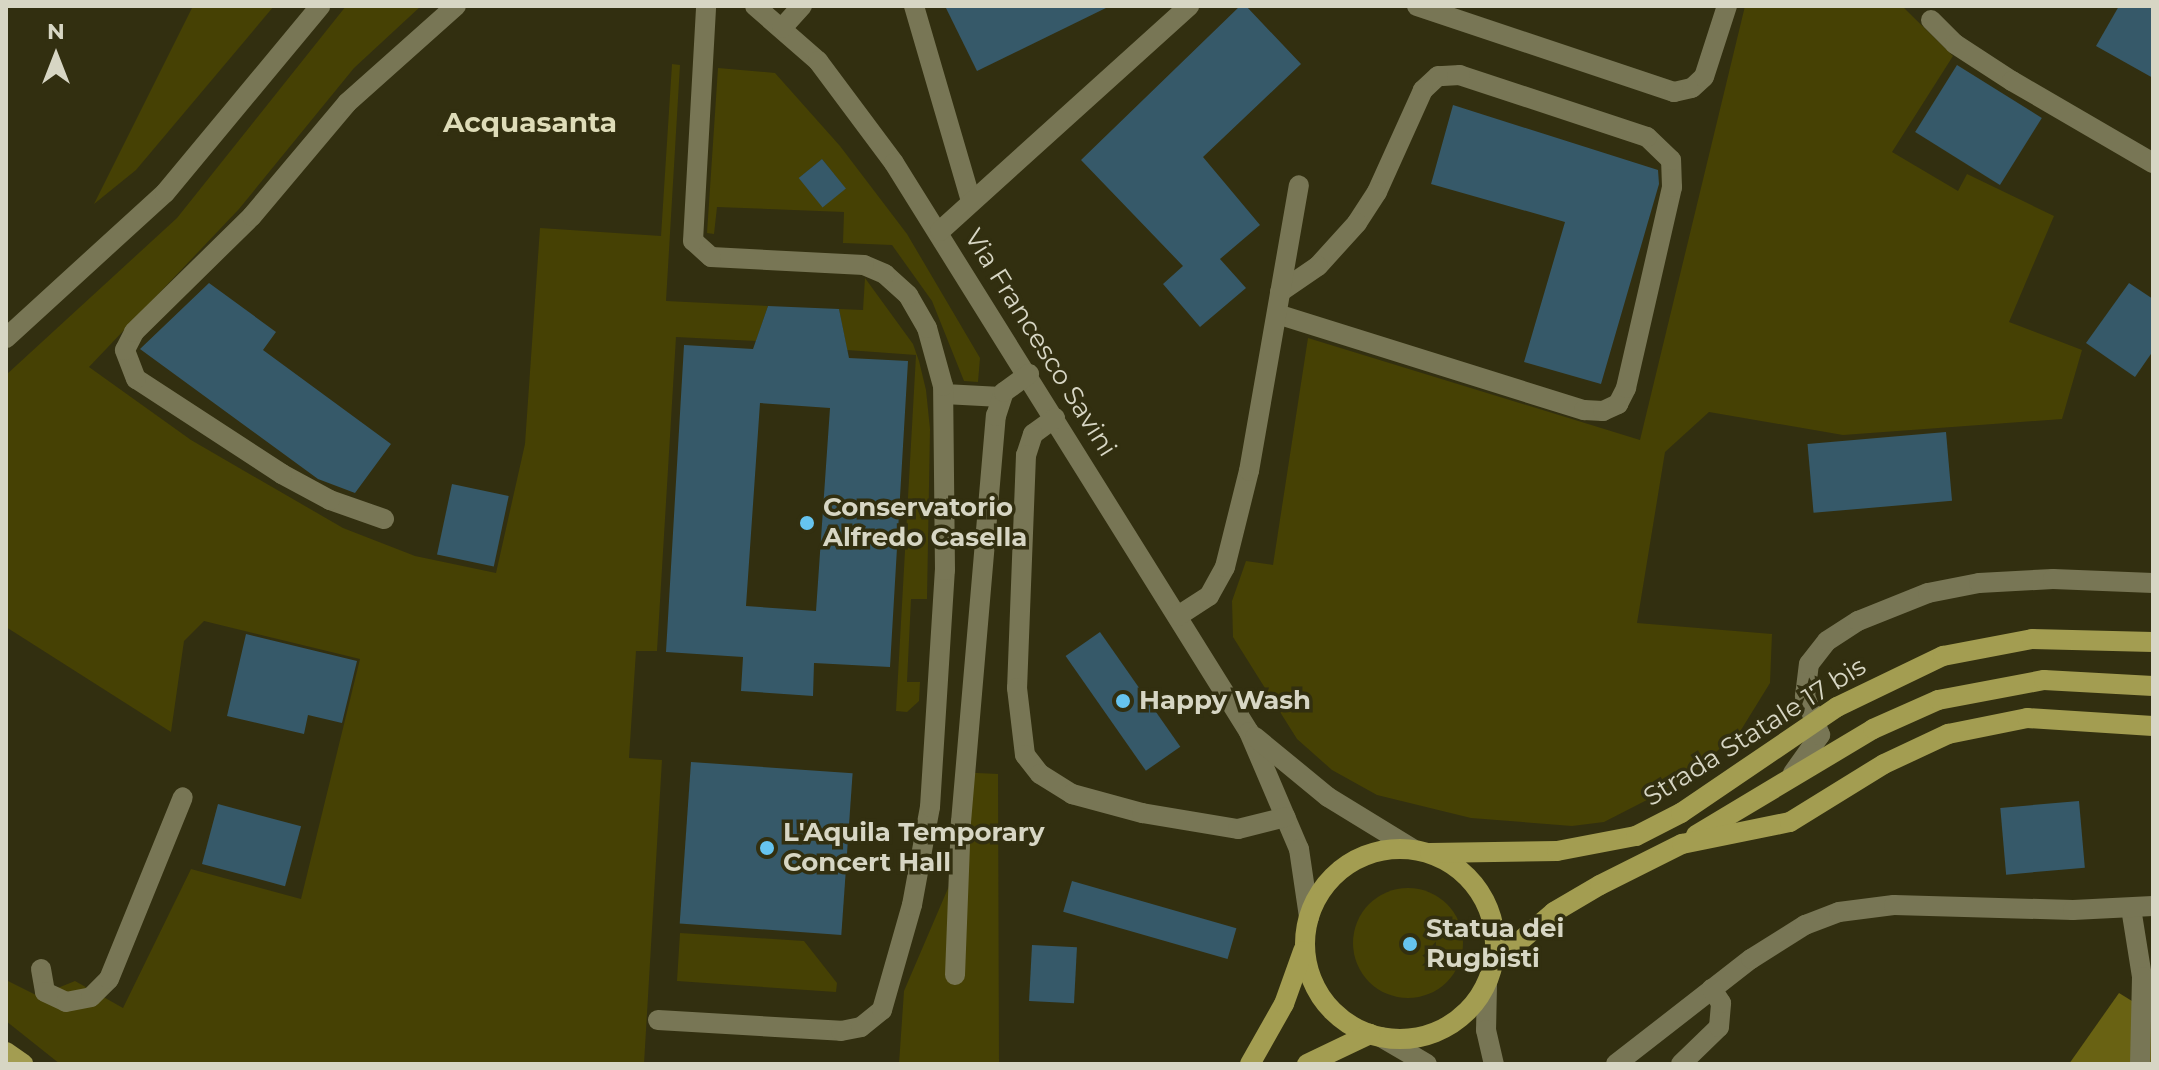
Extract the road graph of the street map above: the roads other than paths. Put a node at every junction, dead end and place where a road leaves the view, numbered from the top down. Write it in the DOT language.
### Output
graph roads {
  1 [pos="456,6"];
  2 [pos="706,6"];
  3 [pos="755,6"];
  4 [pos="802,6"];
  5 [pos="914,6"];
  6 [pos="1189,6"];
  7 [pos="1417,6"];
  8 [pos="1727,6"];
  9 [pos="314,11"];
  10 [pos="1931,20"];
  11 [pos="782,28"];
  12 [pos="2153,163"];
  13 [pos="1299,185"];
  14 [pos="971,201"];
  15 [pos="940,231"];
  16 [pos="1280,292"];
  17 [pos="1277,314"];
  18 [pos="6,338"];
  19 [pos="1029,374"];
  20 [pos="944,394"];
  21 [pos="1001,397"];
  22 [pos="1055,418"];
  23 [pos="384,519"];
  24 [pos="2153,583"];
  25 [pos="1178,616"];
  26 [pos="2153,642"];
  27 [pos="2153,686"];
  28 [pos="1816,720"];
  29 [pos="2153,726"];
  30 [pos="1249,732"];
  31 [pos="1780,784"];
  32 [pos="183,797"];
  33 [pos="1286,817"];
  34 [pos="1682,844"];
  35 [pos="1421,851"];
  36 [pos="2153,906"];
  37 [pos="2131,908"];
  38 [pos="1309,917"];
  39 [pos="1305,944"];
  40 [pos="41,969"];
  41 [pos="1490,974"];
  42 [pos="955,975"];
  43 [pos="1712,989"];
  44 [pos="658,1020"];
  45 [pos="1376,1035"];
  46 [pos="6,1052"];
  47 [pos="23,1064"];
  48 [pos="1250,1064"];
  49 [pos="1307,1064"];
  50 [pos="1427,1064"];
  51 [pos="1494,1064"];
  52 [pos="1616,1064"];
  53 [pos="1681,1064"];
  54 [pos="2140,1064"];
  1 -- 23 [label="street"];
  2 -- 20 [label="street"];
  3 -- 11 [label="street, Via Francesco Savini"];
  4 -- 11 [label="street"];
  5 -- 14 [label="street"];
  6 -- 14 [label="street"];
  7 -- 8 [label="street"];
  9 -- 18 [label="street"];
  10 -- 12 [label="street"];
  11 -- 15 [label="street, Via Francesco Savini"];
  13 -- 16 [label="street"];
  14 -- 15 [label="street"];
  15 -- 19 [label="street, Via Francesco Savini"];
  16 -- 17 [label="street"];
  16 -- 17 [label="street"];
  17 -- 25 [label="street"];
  19 -- 21 [label="street"];
  19 -- 22 [label="street, Via Francesco Savini"];
  20 -- 21 [label="street"];
  20 -- 44 [label="street"];
  21 -- 42 [label="street"];
  22 -- 25 [label="street, Via Francesco Savini"];
  22 -- 33 [label="street"];
  24 -- 28 [label="street"];
  25 -- 30 [label="street, Via Francesco Savini"];
  26 -- 28 [label="main road, Strada Statale 17 bis"];
  27 -- 31 [label="main road"];
  28 -- 31 [label="street"];
  28 -- 35 [label="main road, Strada Statale 17 bis"];
  29 -- 34 [label="main road"];
  30 -- 33 [label="street, Via Francesco Savini"];
  30 -- 35 [label="street, Via Francesco Savini"];
  31 -- 34 [label="main road"];
  32 -- 40 [label="street"];
  33 -- 38 [label="street, Via Francesco Savini"];
  34 -- 41 [label="main road"];
  35 -- 38 [label="main road"];
  35 -- 41 [label="main road"];
  36 -- 37 [label="street"];
  37 -- 43 [label="street"];
  37 -- 54 [label="street"];
  38 -- 39 [label="main road"];
  39 -- 45 [label="main road"];
  39 -- 48 [label="main road"];
  41 -- 45 [label="main road"];
  41 -- 51 [label="street"];
  43 -- 52 [label="street"];
  43 -- 53 [label="street"];
  45 -- 49 [label="main road"];
  45 -- 50 [label="street"];
  46 -- 47 [label="main road"];
}
